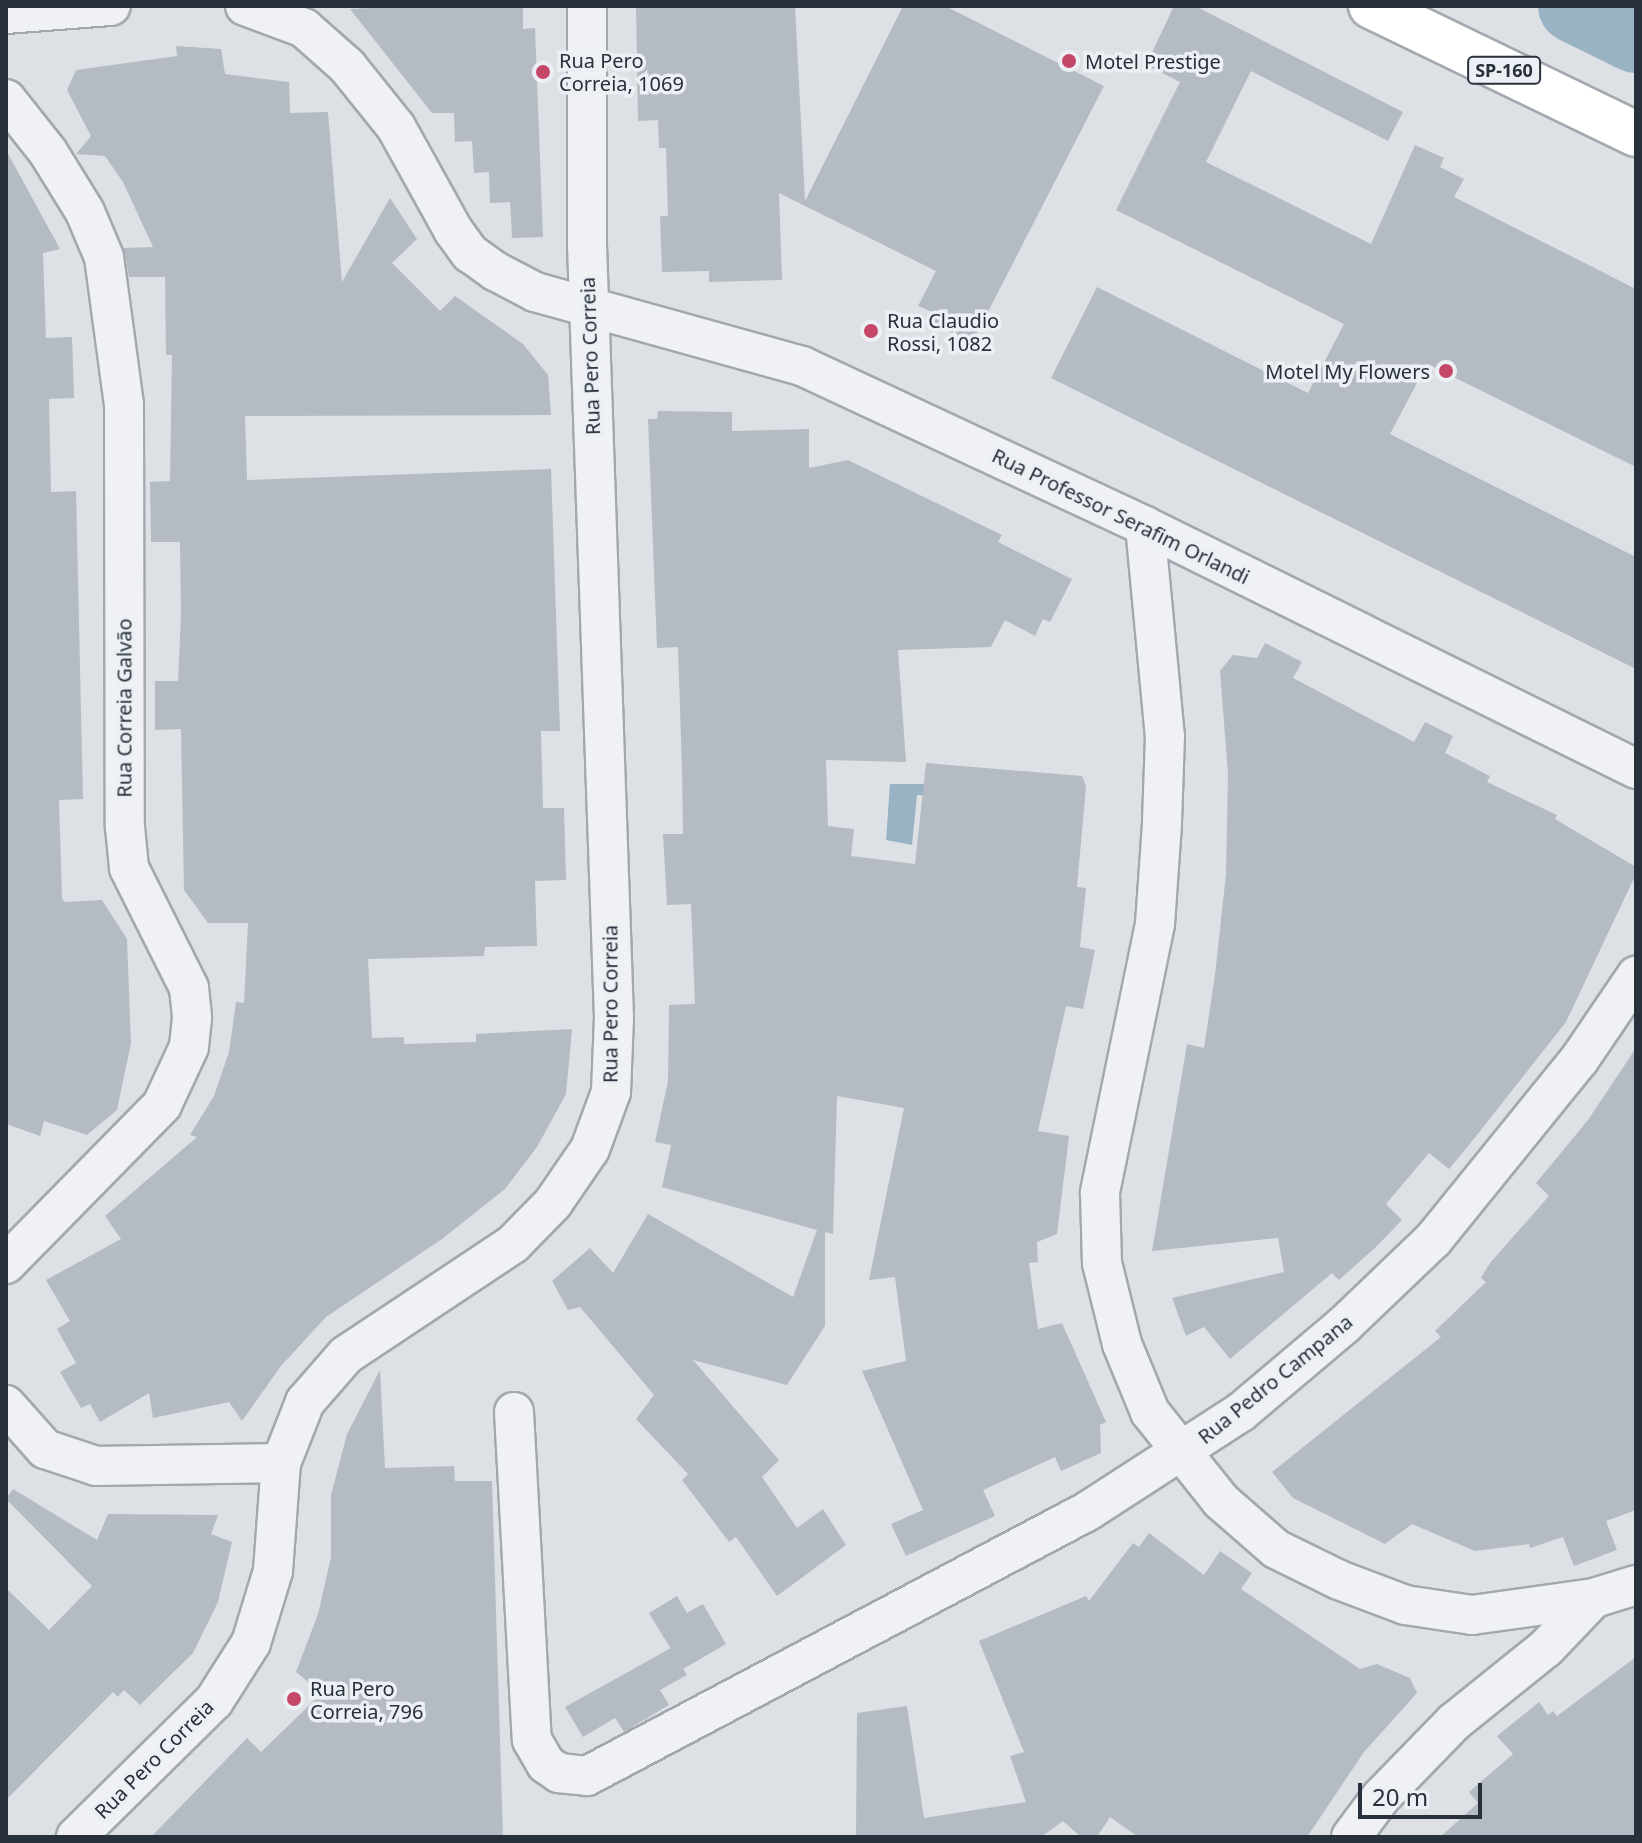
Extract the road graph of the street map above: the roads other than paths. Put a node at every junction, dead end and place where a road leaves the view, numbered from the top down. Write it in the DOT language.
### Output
graph roads {
  1 [pos="111,6"];
  2 [pos="245,6"];
  3 [pos="587,6"];
  4 [pos="1371,6"];
  5 [pos="6,14"];
  6 [pos="6,99"];
  7 [pos="1636,134"];
  8 [pos="589,305"];
  9 [pos="1145,526"];
  10 [pos="1636,769"];
  11 [pos="1636,976"];
  12 [pos="6,1264"];
  13 [pos="6,1405"];
  14 [pos="514,1412"];
  15 [pos="1182,1453"];
  16 [pos="281,1463"];
  17 [pos="1636,1585"];
  18 [pos="1594,1598"];
  19 [pos="76,1837"];
  20 [pos="1351,1837"];
  1 -- 5 [label="street"];
  2 -- 8 [label="street, Rua Professor Serafim Orlandi"];
  3 -- 8 [label="street, Rua Pero Correia"];
  4 -- 7 [label="main road, SP-160"];
  6 -- 12 [label="street, Rua Correia Galvão"];
  8 -- 9 [label="street, Rua Professor Serafim Orlandi"];
  8 -- 16 [label="street, Rua Pero Correia"];
  9 -- 10 [label="street, Rua Professor Serafim Orlandi"];
  9 -- 15 [label="street"];
  11 -- 15 [label="street, Rua Pedro Campana"];
  13 -- 16 [label="street"];
  14 -- 15 [label="street, Rua Pedro Campana"];
  15 -- 18 [label="street"];
  16 -- 19 [label="street, Rua Pero Correia"];
  17 -- 18 [label="street"];
  18 -- 20 [label="street"];
}
